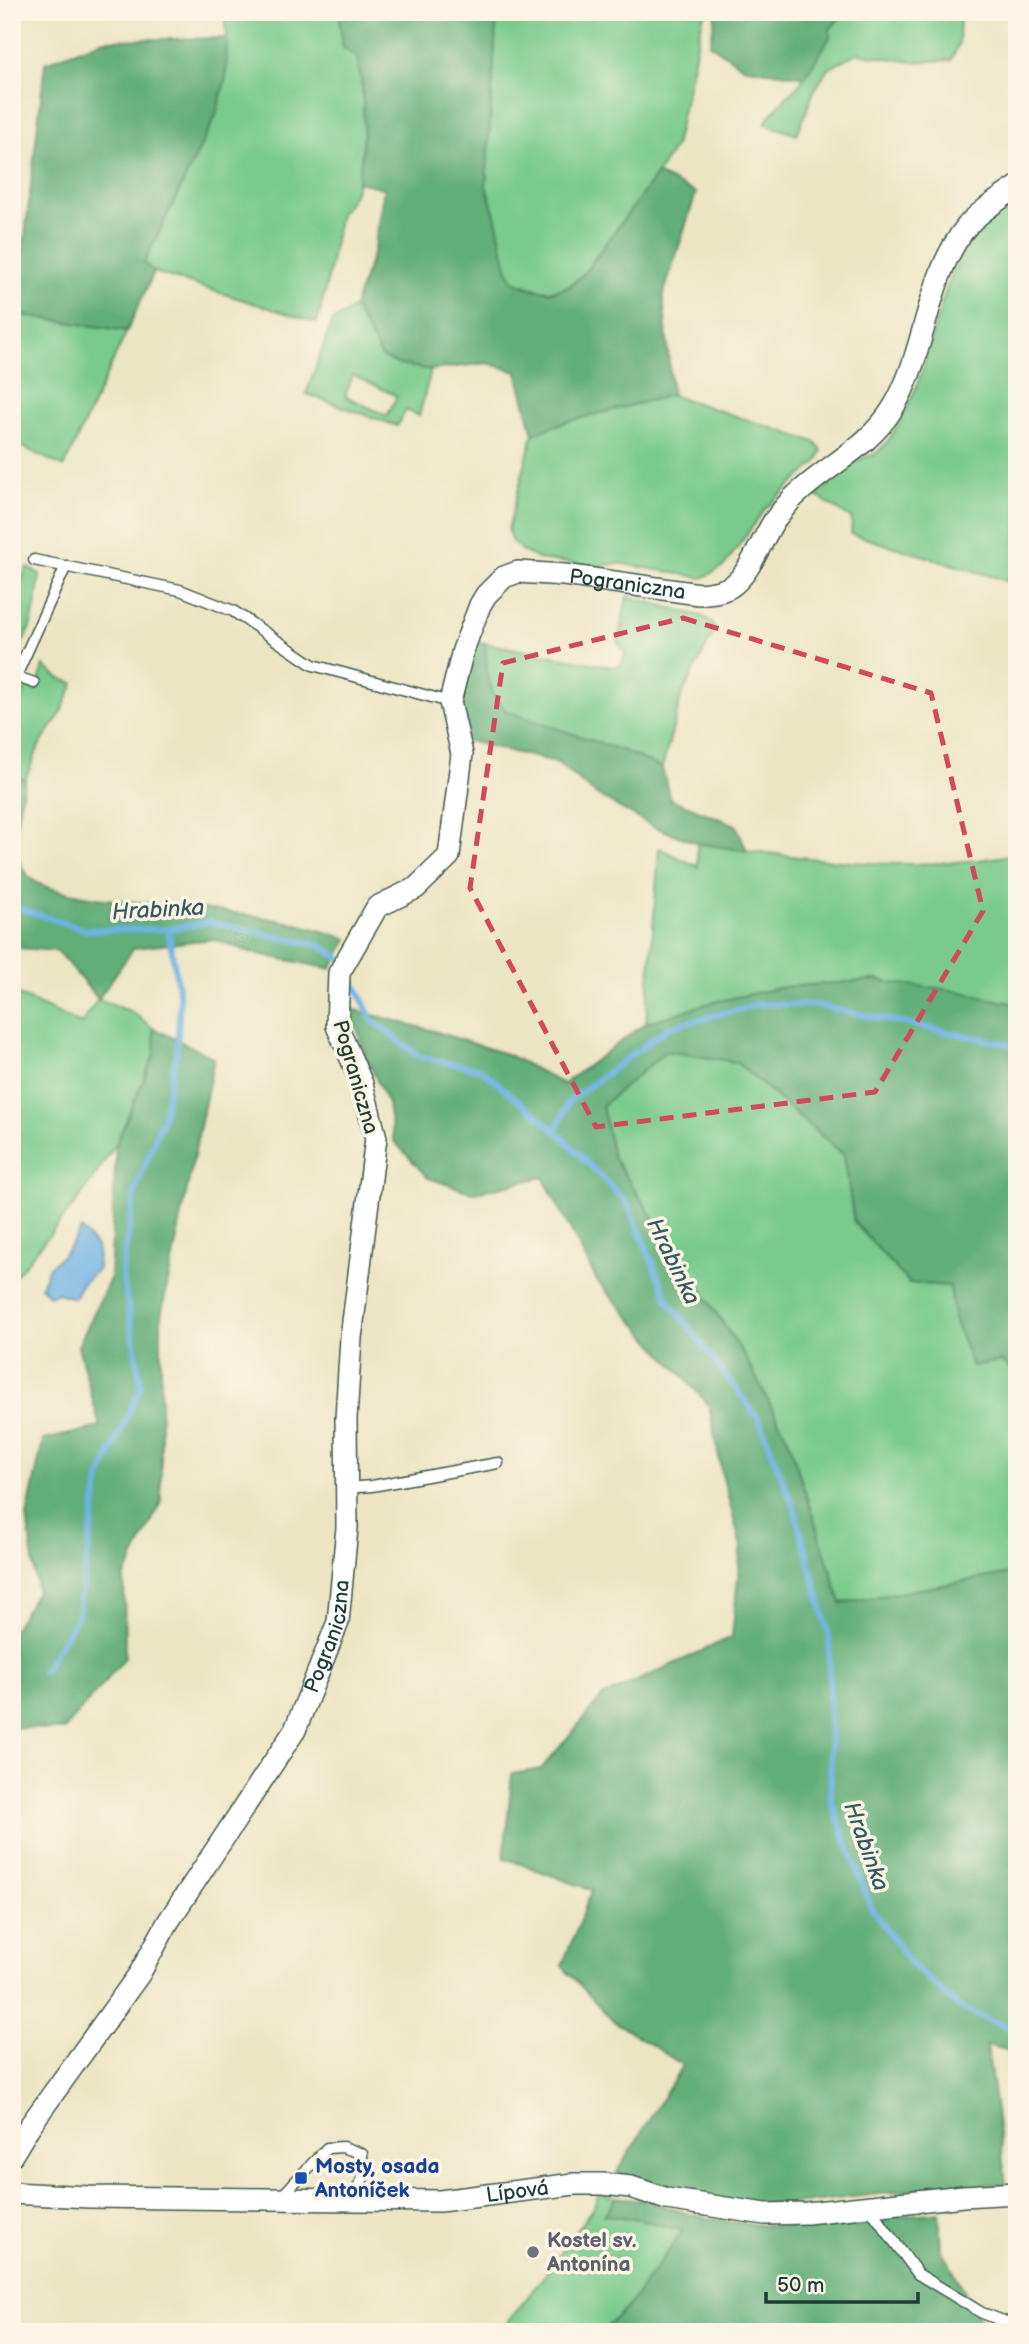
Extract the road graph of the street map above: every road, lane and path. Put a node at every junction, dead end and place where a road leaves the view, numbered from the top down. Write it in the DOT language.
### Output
graph roads {
  1 [pos="1017,187"];
  2 [pos="34,560"];
  3 [pos="66,566"];
  4 [pos="14,675"];
  5 [pos="34,684"];
  6 [pos="450,702"];
  7 [pos="498,1463"];
  8 [pos="346,1488"];
  9 [pos="12,2154"];
  10 [pos="12,2193"];
  11 [pos="1017,2193"];
  12 [pos="281,2198"];
  13 [pos="352,2199"];
  14 [pos="867,2204"];
  15 [pos="1017,2326"];
  1 -- 6 [label="street, Pograniczna"];
  2 -- 3 [label="lane"];
  3 -- 4 [label="lane"];
  3 -- 6 [label="lane"];
  4 -- 5 [label="lane"];
  6 -- 8 [label="street, Pograniczna"];
  7 -- 8 [label="lane"];
  8 -- 9 [label="street, Pograniczna"];
  10 -- 12 [label="street, Lípová"];
  11 -- 14 [label="street, Lípová"];
  12 -- 13 [label="street, Lípová"];
  12 -- 13 [label="lane"];
  13 -- 14 [label="street, Lípová"];
  14 -- 15 [label="lane"];
}
